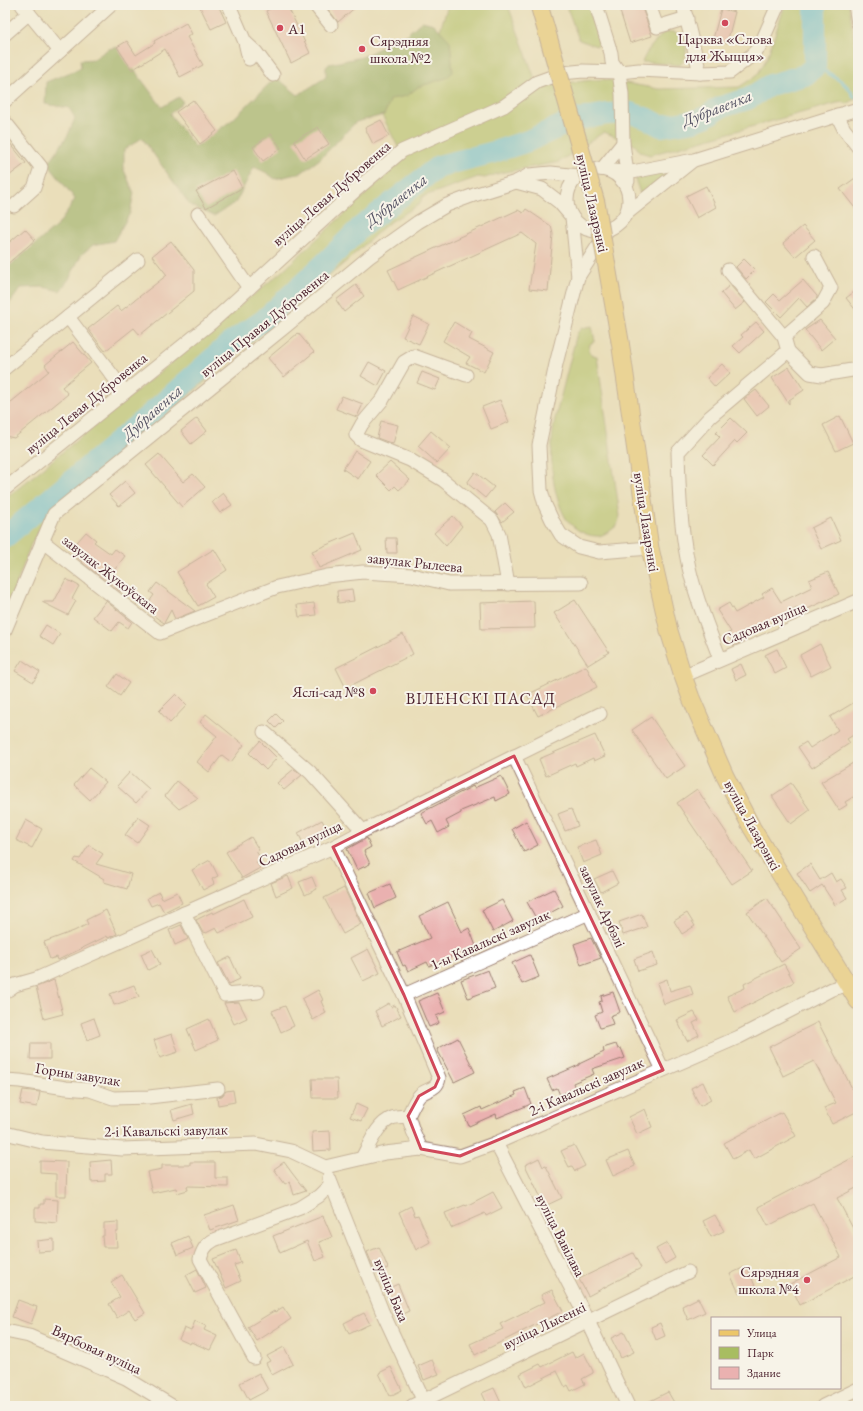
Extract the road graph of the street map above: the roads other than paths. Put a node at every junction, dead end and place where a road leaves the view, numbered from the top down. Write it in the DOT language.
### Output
graph roads {
  1 [pos="229,5"];
  2 [pos="315,5"];
  3 [pos="539,5"];
  4 [pos="596,5"];
  5 [pos="649,5"];
  6 [pos="683,5"];
  7 [pos="778,5"];
  8 [pos="855,5"];
  9 [pos="107,6"];
  10 [pos="25,8"];
  11 [pos="687,18"];
  12 [pos="858,22"];
  13 [pos="331,25"];
  14 [pos="5,34"];
  15 [pos="245,42"];
  16 [pos="60,51"];
  17 [pos="249,59"];
  18 [pos="619,72"];
  19 [pos="700,74"];
  20 [pos="273,75"];
  21 [pos="5,101"];
  22 [pos="858,109"];
  23 [pos="837,115"];
  24 [pos="5,122"];
  25 [pos="623,143"];
  26 [pos="858,147"];
  27 [pos="694,160"];
  28 [pos="602,169"];
  29 [pos="628,173"];
  30 [pos="578,176"];
  31 [pos="516,182"];
  32 [pos="629,192"];
  33 [pos="14,206"];
  34 [pos="198,214"];
  35 [pos="626,214"];
  36 [pos="572,217"];
  37 [pos="608,229"];
  38 [pos="814,256"];
  39 [pos="138,260"];
  40 [pos="728,270"];
  41 [pos="578,277"];
  42 [pos="248,288"];
  43 [pos="68,317"];
  44 [pos="784,337"];
  45 [pos="788,351"];
  46 [pos="5,368"];
  47 [pos="858,369"];
  48 [pos="466,375"];
  49 [pos="124,392"];
  50 [pos="5,489"];
  51 [pos="42,541"];
  52 [pos="650,548"];
  53 [pos="581,583"];
  54 [pos="508,584"];
  55 [pos="858,601"];
  56 [pos="5,630"];
  57 [pos="160,633"];
  58 [pos="720,659"];
  59 [pos="683,676"];
  60 [pos="600,714"];
  61 [pos="264,732"];
  62 [pos="514,756"];
  63 [pos="363,831"];
  64 [pos="333,848"];
  65 [pos="184,913"];
  66 [pos="589,913"];
  67 [pos="853,983"];
  68 [pos="8,990"];
  69 [pos="258,992"];
  70 [pos="404,995"];
  71 [pos="858,1001"];
  72 [pos="663,1070"];
  73 [pos="5,1080"];
  74 [pos="218,1089"];
  75 [pos="408,1116"];
  76 [pos="5,1133"];
  77 [pos="496,1143"];
  78 [pos="421,1149"];
  79 [pos="362,1158"];
  80 [pos="325,1167"];
  81 [pos="331,1184"];
  82 [pos="688,1272"];
  83 [pos="588,1321"];
  84 [pos="5,1331"];
  85 [pos="254,1358"];
  86 [pos="858,1388"];
  87 [pos="421,1404"];
  88 [pos="172,1406"];
  89 [pos="628,1406"];
  90 [pos="823,1406"];
  1 -- 15 [label="street"];
  2 -- 13 [label="street"];
  3 -- 52 [label="main road, вуліца Лазарэнкі, bridge"];
  4 -- 18 [label="street"];
  5 -- 11 [label="street"];
  6 -- 11 [label="street"];
  7 -- 19 [label="street, вуліца Левая Дубровенка"];
  8 -- 12 [label="street"];
  9 -- 16 [label="street"];
  10 -- 14 [label="street"];
  10 -- 16 [label="street"];
  11 -- 19 [label="street"];
  15 -- 17 [label="street"];
  15 -- 20 [label="street"];
  16 -- 21 [label="street"];
  18 -- 19 [label="street, вуліца Левая Дубровенка"];
  18 -- 25 [label="street"];
  18 -- 42 [label="street, вуліца Левая Дубровенка"];
  22 -- 23 [label="street, вуліца Правая Дубровенка"];
  23 -- 26 [label="street"];
  23 -- 27 [label="street, вуліца Правая Дубровенка"];
  24 -- 33 [label="street"];
  25 -- 28 [label="street"];
  25 -- 29 [label="street"];
  27 -- 29 [label="street, вуліца Правая Дубровенка"];
  27 -- 35 [label="street, вуліца Правая Дубровенка"];
  28 -- 29 [label="street, вуліца Правая Дубровенка"];
  28 -- 30 [label="street, вуліца Правая Дубровенка"];
  28 -- 32 [label="street"];
  29 -- 32 [label="street"];
  30 -- 31 [label="street, вуліца Правая Дубровенка"];
  30 -- 36 [label="street"];
  31 -- 36 [label="street"];
  31 -- 51 [label="street, вуліца Правая Дубровенка"];
  32 -- 35 [label="street"];
  34 -- 42 [label="street"];
  35 -- 37 [label="street, вуліца Правая Дубровенка"];
  36 -- 37 [label="street"];
  36 -- 41 [label="street"];
  37 -- 41 [label="street"];
  38 -- 44 [label="street"];
  39 -- 43 [label="street"];
  40 -- 44 [label="street"];
  41 -- 52 [label="street"];
  42 -- 49 [label="street, вуліца Левая Дубровенка"];
  43 -- 46 [label="street"];
  43 -- 49 [label="street"];
  44 -- 45 [label="street"];
  45 -- 47 [label="street"];
  45 -- 58 [label="street"];
  48 -- 54 [label="street"];
  49 -- 50 [label="street, вуліца Левая Дубровенка"];
  51 -- 56 [label="street, вуліца Правая Дубровенка"];
  51 -- 57 [label="street, завулак Жукоўскага"];
  52 -- 59 [label="main road, вуліца Лазарэнкі"];
  53 -- 54 [label="street, завулак Рылеева"];
  54 -- 57 [label="street, завулак Рылеева"];
  55 -- 58 [label="street, Садовая вуліца"];
  58 -- 59 [label="street, Садовая вуліца"];
  59 -- 67 [label="main road, вуліца Лазарэнкі"];
  60 -- 62 [label="street, Садовая вуліца"];
  61 -- 63 [label="street"];
  62 -- 63 [label="street, Садовая вуліца"];
  62 -- 66 [label="street, завулак Арбэлі"];
  63 -- 64 [label="street, Садовая вуліца"];
  64 -- 65 [label="street, Садовая вуліца"];
  64 -- 70 [label="street"];
  65 -- 68 [label="street, Садовая вуліца"];
  65 -- 69 [label="street"];
  66 -- 70 [label="street, 1-ы Кавальскі завулак"];
  66 -- 72 [label="street, завулак Арбэлі"];
  67 -- 71 [label="main road, вуліца Лазарэнкі"];
  67 -- 72 [label="street, 2-і Кавальскі завулак"];
  70 -- 75 [label="street"];
  72 -- 77 [label="street, 2-і Кавальскі завулак"];
  73 -- 74 [label="street, Горны завулак"];
  75 -- 78 [label="street"];
  75 -- 79 [label="street"];
  76 -- 80 [label="street, 2-і Кавальскі завулак"];
  77 -- 78 [label="street, 2-і Кавальскі завулак"];
  77 -- 83 [label="street, вуліца Вавілава"];
  78 -- 79 [label="street, 2-і Кавальскі завулак"];
  79 -- 80 [label="street, 2-і Кавальскі завулак"];
  80 -- 81 [label="street"];
  81 -- 85 [label="street"];
  81 -- 87 [label="street, вуліца Баха"];
  82 -- 83 [label="street, вуліца Лысенкі"];
  83 -- 87 [label="street, вуліца Лысенкі"];
  83 -- 89 [label="street, вуліца Вавілава"];
  84 -- 88 [label="street, Вярбовая вуліца"];
  86 -- 90 [label="street"];
}
